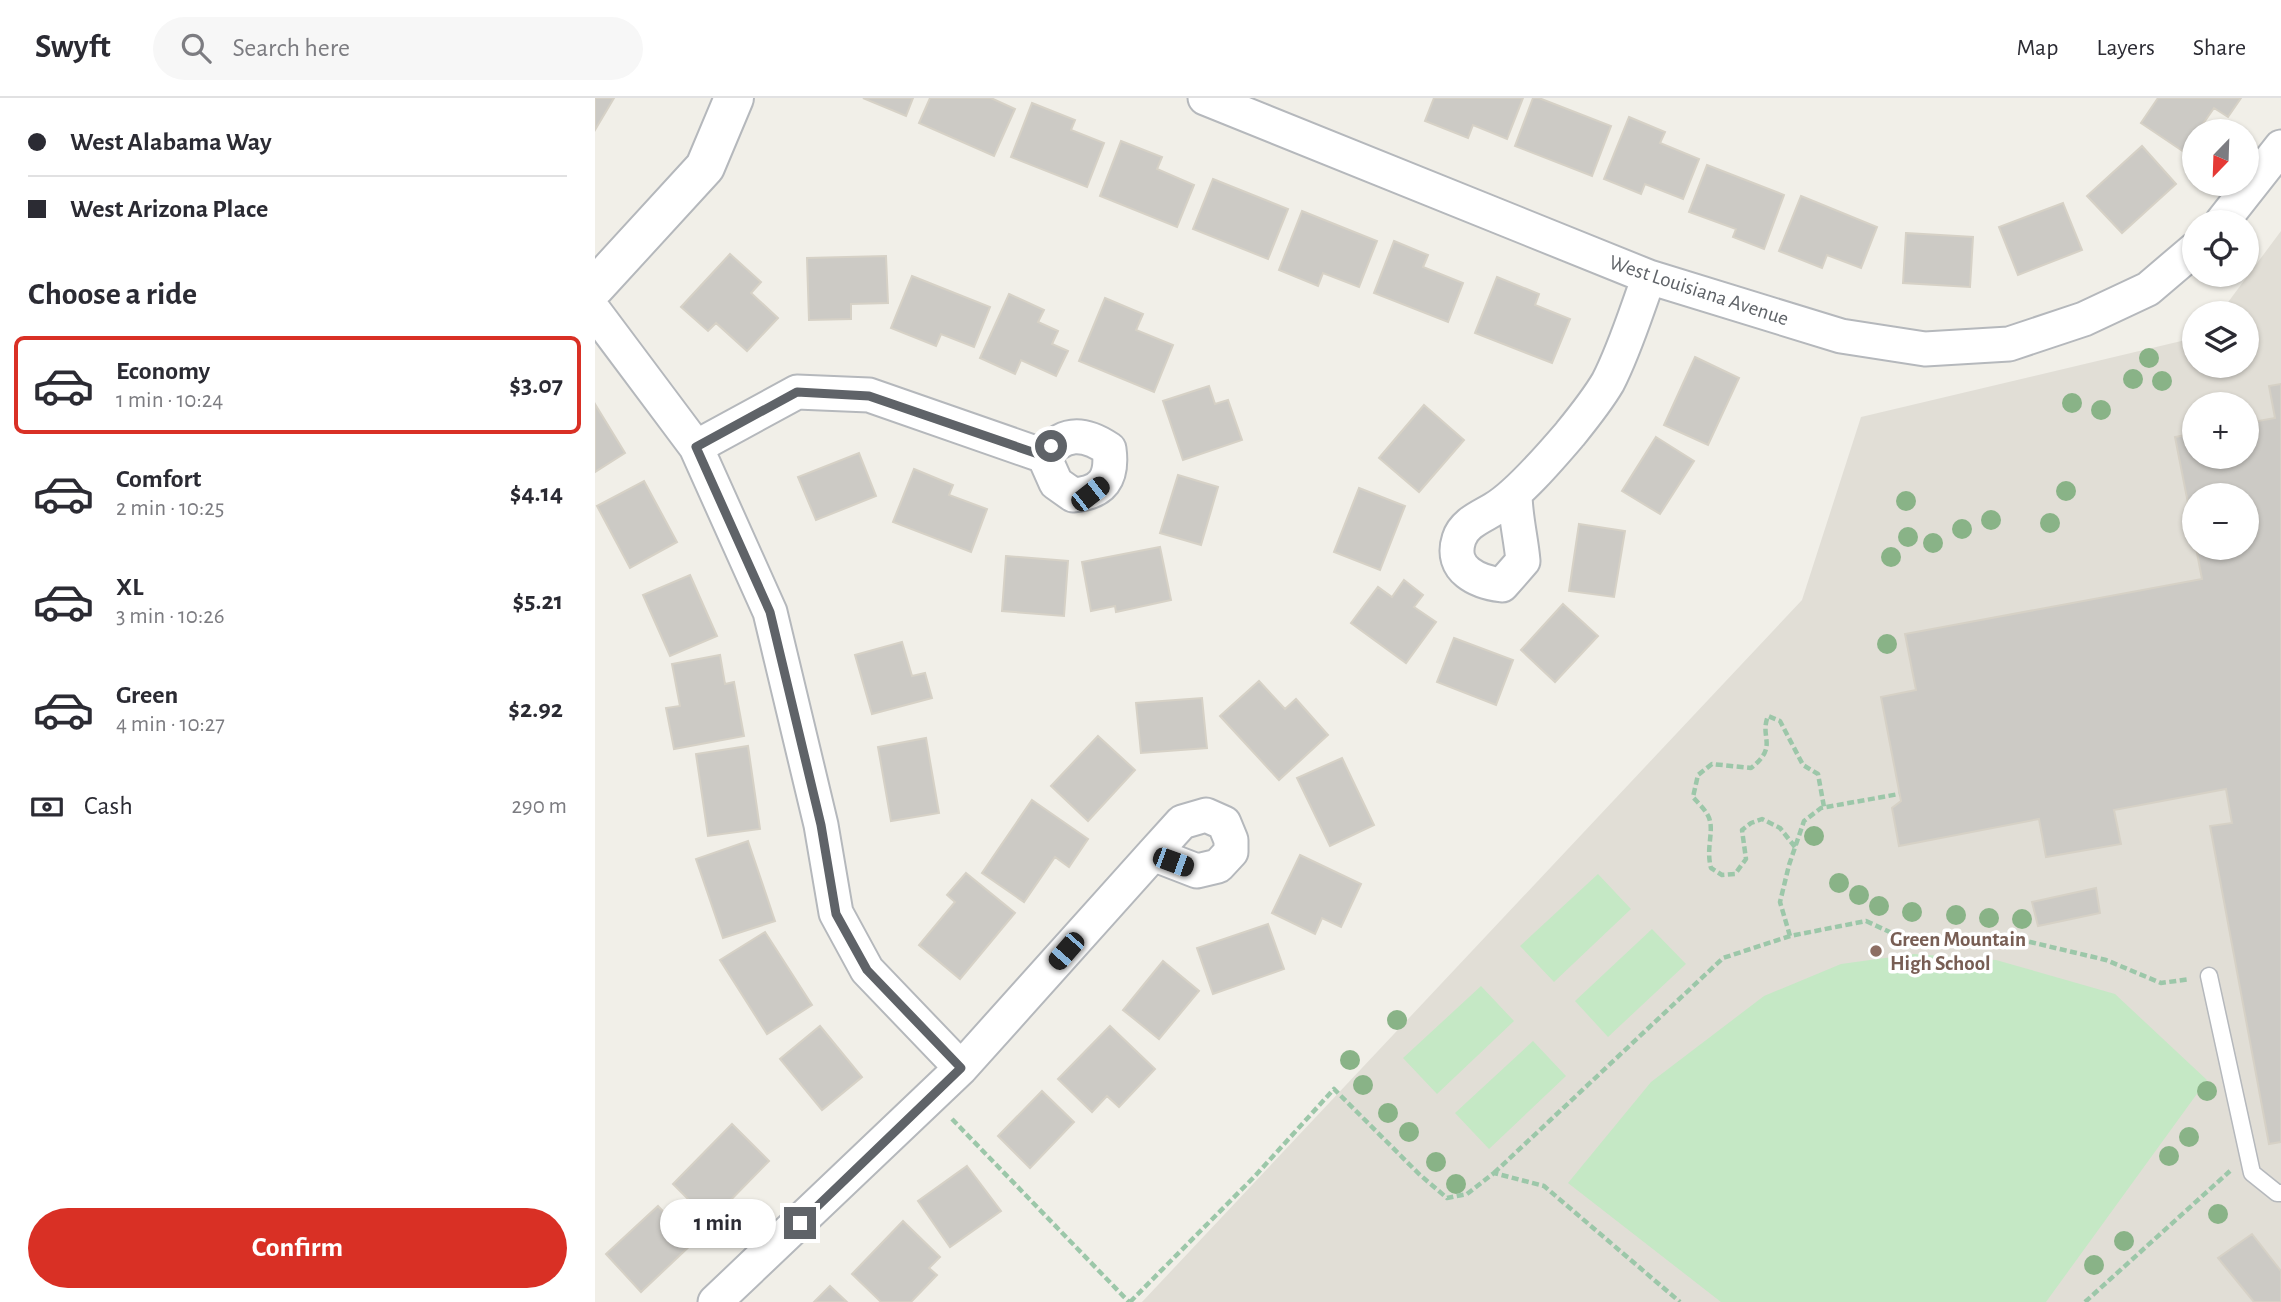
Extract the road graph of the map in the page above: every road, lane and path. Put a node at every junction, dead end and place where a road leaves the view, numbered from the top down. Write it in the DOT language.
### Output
graph roads {
  1 [pos="734,98"];
  2 [pos="1205,98"];
  3 [pos="2281,147"];
  4 [pos="2231,210"];
  5 [pos="2182,260"];
  6 [pos="1649,277"];
  7 [pos="595,287"];
  8 [pos="595,312"];
  9 [pos="696,447"];
  10 [pos="1044,456"];
  11 [pos="1515,492"];
  12 [pos="1899,793"];
  13 [pos="1824,807"];
  14 [pos="1795,847"];
  15 [pos="1153,854"];
  16 [pos="1790,936"];
  17 [pos="2209,976"];
  18 [pos="961,1068"];
  19 [pos="931,1098"];
  20 [pos="2249,1160"];
  21 [pos="1494,1173"];
  22 [pos="2281,1193"];
  23 [pos="715,1302"];
  24 [pos="1129,1302"];
  25 [pos="1680,1302"];
  26 [pos="2085,1302"];
  1 -- 7 [label="street"];
  2 -- 6 [label="street, West Louisiana Avenue"];
  3 -- 4 [label="street"];
  5 -- 6 [label="street, West Louisiana Avenue"];
  6 -- 11 [label="street"];
  8 -- 9 [label="street"];
  9 -- 10 [label="street"];
  9 -- 18 [label="street"];
  12 -- 13 [label="path"];
  13 -- 14 [label="path"];
  13 -- 14 [label="path"];
  14 -- 16 [label="path"];
  15 -- 18 [label="street"];
  16 -- 17 [label="path"];
  16 -- 21 [label="path"];
  17 -- 20 [label="lane"];
  18 -- 19 [label="street"];
  19 -- 23 [label="street"];
  19 -- 24 [label="path"];
  20 -- 22 [label="lane"];
  20 -- 26 [label="path"];
  21 -- 24 [label="path"];
  21 -- 25 [label="path"];
}
